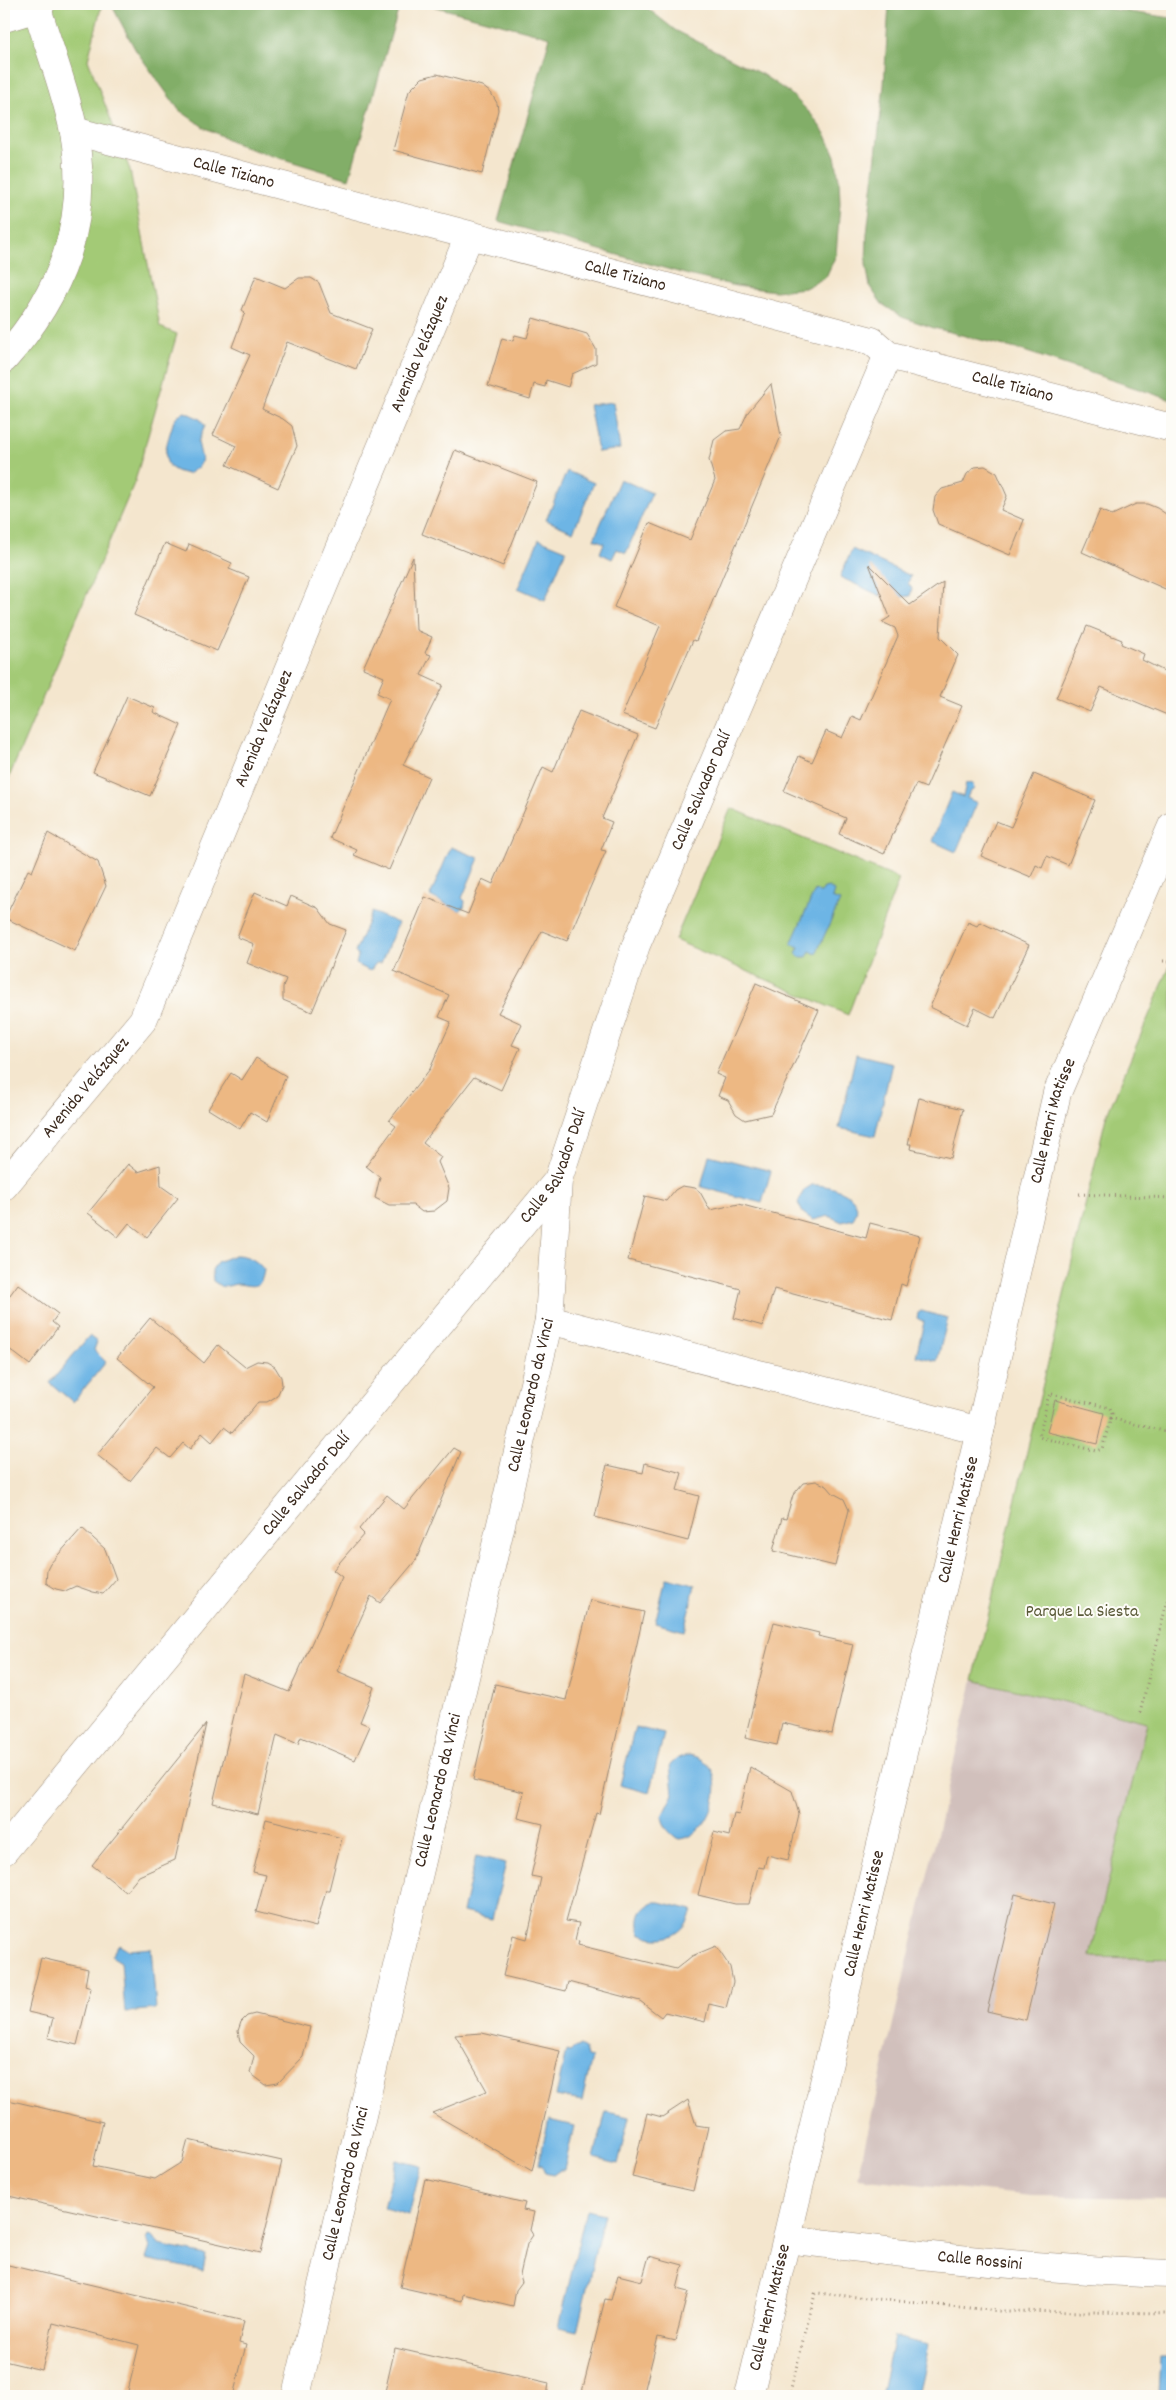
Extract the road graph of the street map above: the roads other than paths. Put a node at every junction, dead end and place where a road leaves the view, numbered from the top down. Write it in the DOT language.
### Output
graph roads {
  1 [pos="39,6"];
  2 [pos="4,18"];
  3 [pos="74,131"];
  4 [pos="469,236"];
  5 [pos="888,355"];
  6 [pos="4,359"];
  7 [pos="1172,428"];
  8 [pos="1172,826"];
  9 [pos="558,1180"];
  10 [pos="4,1186"];
  11 [pos="550,1320"];
  12 [pos="980,1431"];
  13 [pos="4,1851"];
  14 [pos="787,2239"];
  15 [pos="1172,2274"];
  16 [pos="296,2396"];
  17 [pos="749,2396"];
  1 -- 2 [label="street"];
  1 -- 3 [label="street"];
  3 -- 4 [label="street, Calle Tiziano"];
  3 -- 6 [label="street"];
  4 -- 5 [label="street, Calle Tiziano"];
  4 -- 10 [label="street, Avenida Velázquez"];
  5 -- 7 [label="street, Calle Tiziano"];
  5 -- 9 [label="street, Calle Salvador Dalí"];
  8 -- 12 [label="street, Calle Henri Matisse"];
  9 -- 11 [label="street, Calle Leonardo da Vinci"];
  9 -- 13 [label="street, Calle Salvador Dalí"];
  11 -- 12 [label="street, Calle Henri Matisse"];
  11 -- 16 [label="street, Calle Leonardo da Vinci"];
  12 -- 14 [label="street, Calle Henri Matisse"];
  14 -- 15 [label="street, Calle Rossini"];
  14 -- 17 [label="street, Calle Henri Matisse"];
}
